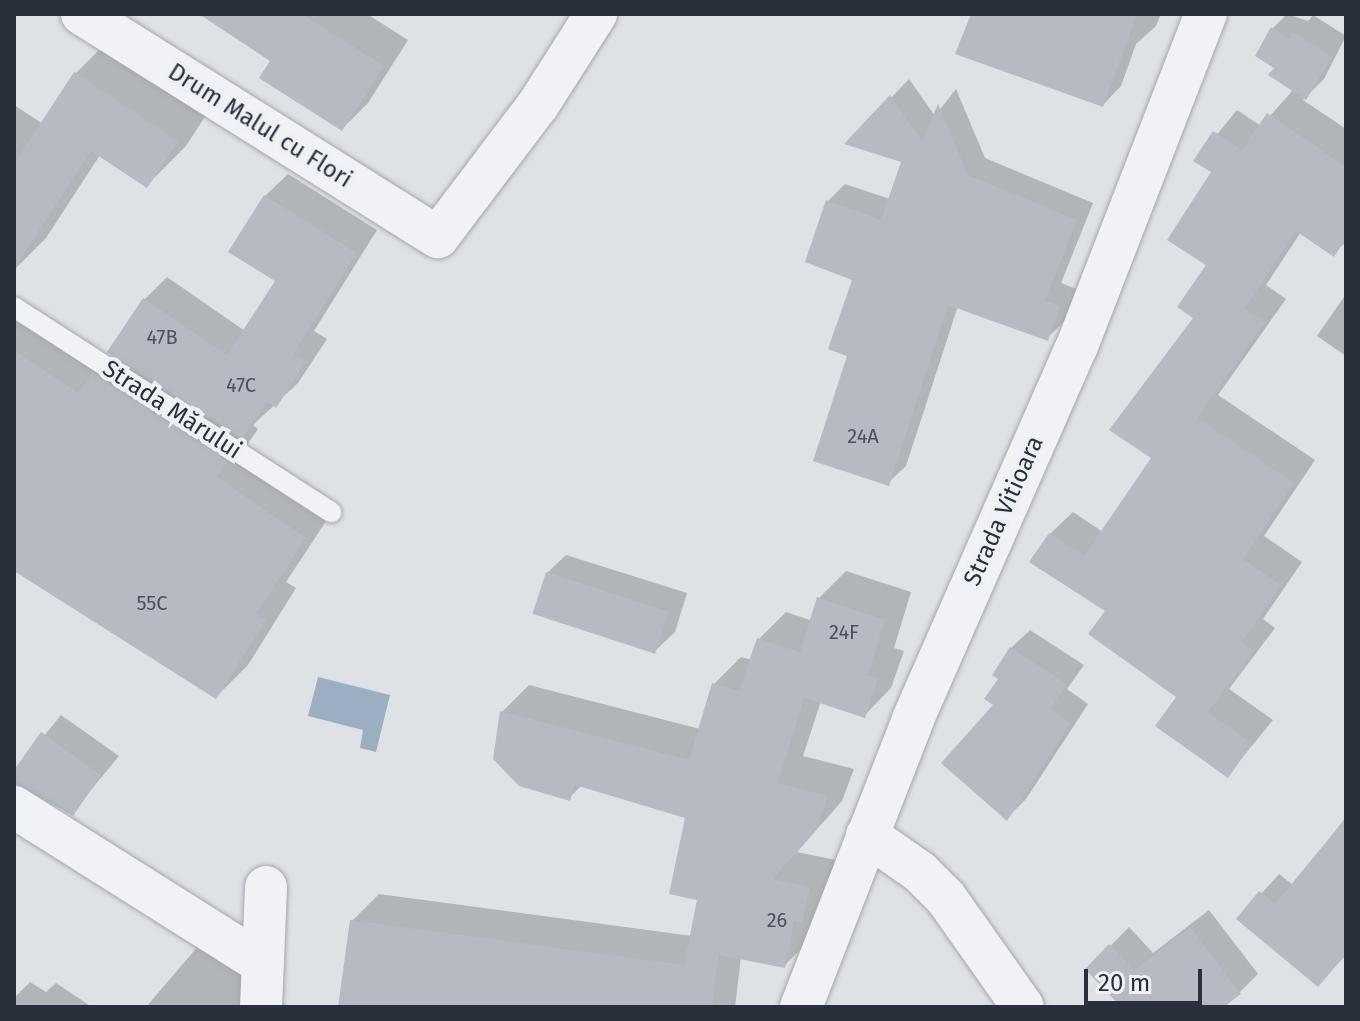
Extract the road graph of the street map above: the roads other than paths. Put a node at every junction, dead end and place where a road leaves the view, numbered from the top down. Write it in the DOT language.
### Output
graph roads {
  1 [pos="82,14"];
  2 [pos="596,14"];
  3 [pos="1206,14"];
  4 [pos="14,307"];
  5 [pos="331,512"];
  6 [pos="14,807"];
  7 [pos="867,835"];
  8 [pos="266,887"];
  9 [pos="263,964"];
  10 [pos="261,1007"];
  11 [pos="801,1007"];
  12 [pos="1023,1007"];
  1 -- 2 [label="street, Drum Malul cu Flori"];
  3 -- 7 [label="street, Strada Vitioara"];
  4 -- 5 [label="lane, Strada Mărului"];
  6 -- 9 [label="street"];
  7 -- 11 [label="street, Strada Vitioara"];
  7 -- 12 [label="street"];
  8 -- 9 [label="street"];
  9 -- 10 [label="street"];
}
